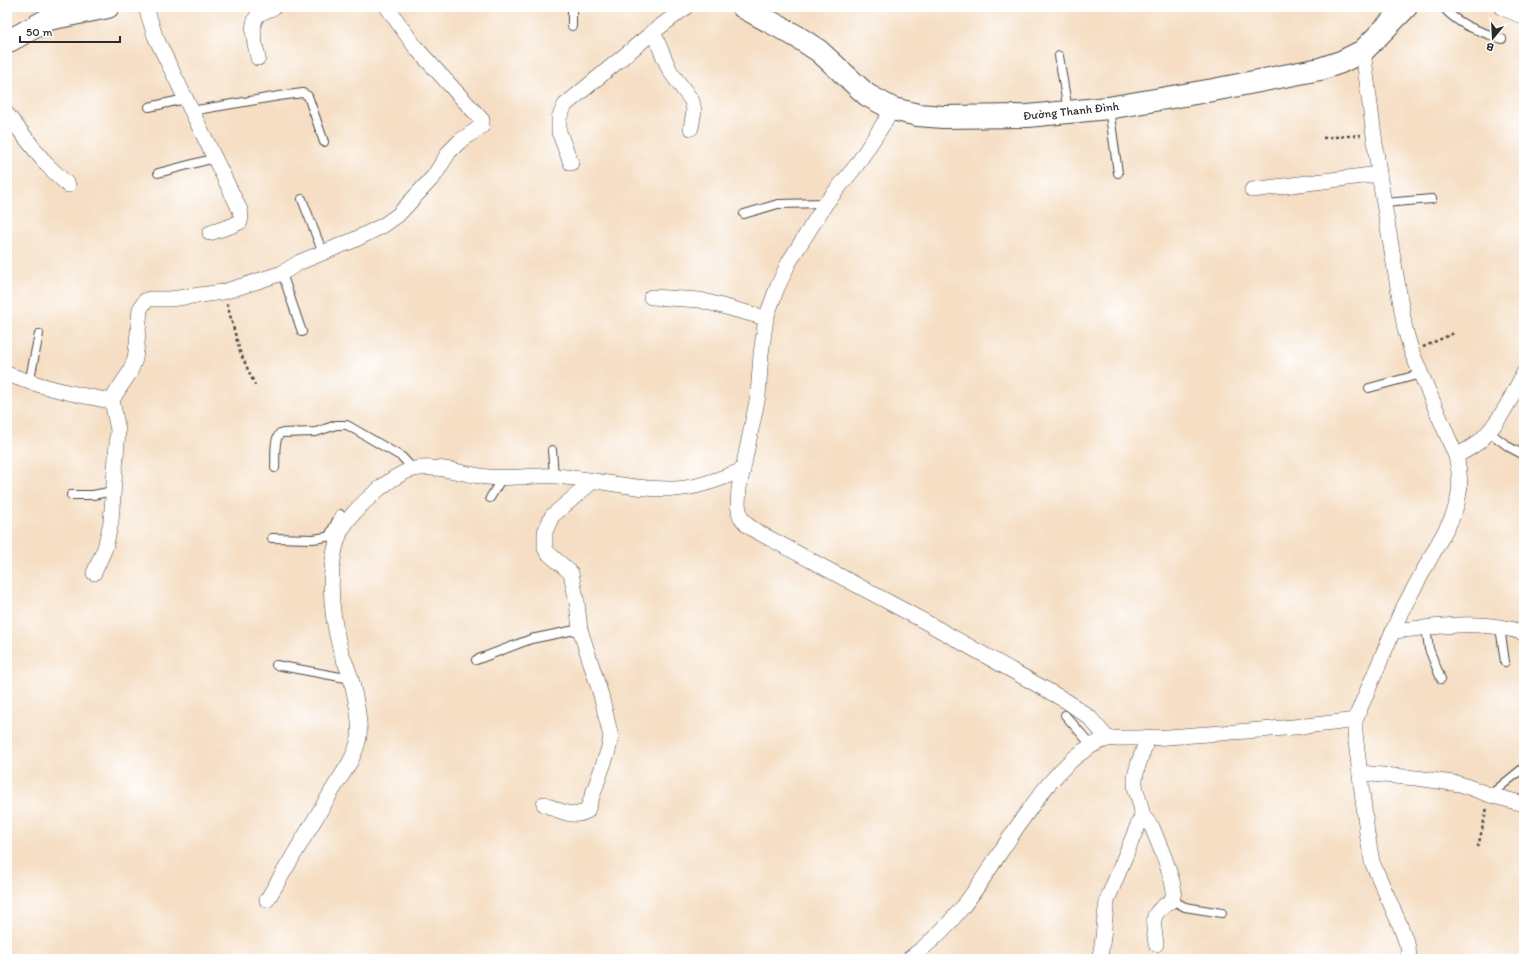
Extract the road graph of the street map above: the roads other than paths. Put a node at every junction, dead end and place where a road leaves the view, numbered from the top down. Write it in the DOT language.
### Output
graph roads {
  1 [pos="108,7"];
  2 [pos="146,7"];
  3 [pos="274,7"];
  4 [pos="387,7"];
  5 [pos="572,7"];
  6 [pos="686,7"];
  7 [pos="743,7"];
  8 [pos="1406,7"];
  9 [pos="1443,7"];
  10 [pos="1501,7"];
  11 [pos="1524,17"];
  12 [pos="572,26"];
  13 [pos="653,32"];
  14 [pos="1502,39"];
  15 [pos="7,42"];
  16 [pos="1363,51"];
  17 [pos="1058,56"];
  18 [pos="258,58"];
  19 [pos="188,105"];
  20 [pos="149,107"];
  21 [pos="1108,108"];
  22 [pos="893,109"];
  23 [pos="1068,112"];
  24 [pos="7,114"];
  25 [pos="691,128"];
  26 [pos="324,142"];
  27 [pos="215,158"];
  28 [pos="571,163"];
  29 [pos="158,172"];
  30 [pos="1118,173"];
  31 [pos="1379,174"];
  32 [pos="68,185"];
  33 [pos="1252,190"];
  34 [pos="302,199"];
  35 [pos="1432,200"];
  36 [pos="826,203"];
  37 [pos="1384,203"];
  38 [pos="744,214"];
  39 [pos="210,233"];
  40 [pos="323,253"];
  41 [pos="282,273"];
  42 [pos="651,297"];
  43 [pos="766,318"];
  44 [pos="302,332"];
  45 [pos="39,334"];
  46 [pos="1524,373"];
  47 [pos="7,374"];
  48 [pos="1421,374"];
  49 [pos="29,383"];
  50 [pos="1369,388"];
  51 [pos="112,401"];
  52 [pos="1489,432"];
  53 [pos="552,450"];
  54 [pos="1524,454"];
  55 [pos="1456,456"];
  56 [pos="276,468"];
  57 [pos="413,469"];
  58 [pos="743,470"];
  59 [pos="554,476"];
  60 [pos="502,478"];
  61 [pos="593,481"];
  62 [pos="113,491"];
  63 [pos="72,495"];
  64 [pos="490,498"];
  65 [pos="340,514"];
  66 [pos="334,536"];
  67 [pos="272,538"];
  68 [pos="94,573"];
  69 [pos="1500,627"];
  70 [pos="1426,628"];
  71 [pos="580,629"];
  72 [pos="1393,631"];
  73 [pos="1524,633"];
  74 [pos="476,660"];
  75 [pos="1505,662"];
  76 [pos="276,665"];
  77 [pos="351,679"];
  78 [pos="1441,679"];
  79 [pos="1065,716"];
  80 [pos="1355,720"];
  81 [pos="1148,737"];
  82 [pos="1108,739"];
  83 [pos="1092,746"];
  84 [pos="1522,769"];
  85 [pos="1360,773"];
  86 [pos="1490,795"];
  87 [pos="544,804"];
  88 [pos="1524,804"];
  89 [pos="1142,815"];
  90 [pos="267,900"];
  91 [pos="1172,900"];
  92 [pos="1222,913"];
  93 [pos="1156,944"];
  94 [pos="909,959"];
  95 [pos="1099,959"];
  96 [pos="1409,959"];
  1 -- 15 [label="street"];
  2 -- 19 [label="street"];
  3 -- 18 [label="street"];
  4 -- 40 [label="street"];
  5 -- 12 [label="lane"];
  6 -- 13 [label="street"];
  7 -- 22 [label="street, Đường Thanh Đình"];
  8 -- 16 [label="street, Đường Thanh Đình"];
  9 -- 14 [label="lane"];
  10 -- 11 [label="street"];
  13 -- 25 [label="street"];
  13 -- 28 [label="street"];
  16 -- 21 [label="street, Đường Thanh Đình"];
  16 -- 31 [label="street"];
  17 -- 23 [label="lane"];
  19 -- 20 [label="lane"];
  19 -- 26 [label="lane"];
  19 -- 27 [label="street"];
  21 -- 23 [label="street, Đường Thanh Đình"];
  21 -- 30 [label="lane"];
  22 -- 23 [label="street, Đường Thanh Đình"];
  22 -- 36 [label="street"];
  24 -- 32 [label="street"];
  27 -- 29 [label="lane"];
  27 -- 39 [label="street"];
  31 -- 33 [label="street"];
  31 -- 37 [label="street"];
  34 -- 40 [label="lane"];
  35 -- 37 [label="lane"];
  36 -- 38 [label="lane"];
  36 -- 43 [label="street"];
  37 -- 48 [label="street"];
  40 -- 41 [label="street"];
  41 -- 44 [label="lane"];
  41 -- 51 [label="street"];
  42 -- 43 [label="street"];
  43 -- 58 [label="street"];
  45 -- 49 [label="lane"];
  46 -- 52 [label="street"];
  47 -- 49 [label="street"];
  48 -- 50 [label="lane"];
  48 -- 55 [label="street"];
  49 -- 51 [label="street"];
  51 -- 62 [label="street"];
  52 -- 54 [label="lane"];
  52 -- 55 [label="street"];
  53 -- 59 [label="lane"];
  55 -- 72 [label="street"];
  56 -- 57 [label="lane"];
  57 -- 60 [label="street"];
  57 -- 66 [label="street"];
  58 -- 61 [label="street"];
  58 -- 82 [label="street"];
  59 -- 60 [label="street"];
  59 -- 61 [label="street"];
  60 -- 64 [label="lane"];
  61 -- 71 [label="street"];
  62 -- 63 [label="lane"];
  62 -- 68 [label="street"];
  65 -- 66 [label="lane"];
  66 -- 67 [label="lane"];
  66 -- 77 [label="street"];
  69 -- 70 [label="street"];
  69 -- 73 [label="street"];
  69 -- 75 [label="lane"];
  70 -- 72 [label="street"];
  70 -- 78 [label="lane"];
  71 -- 74 [label="lane"];
  71 -- 87 [label="street"];
  72 -- 80 [label="street"];
  76 -- 77 [label="lane"];
  77 -- 90 [label="street"];
  79 -- 83 [label="lane"];
  80 -- 81 [label="street"];
  80 -- 85 [label="street"];
  81 -- 82 [label="street"];
  81 -- 89 [label="street"];
  82 -- 83 [label="street"];
  83 -- 94 [label="street"];
  84 -- 86 [label="lane"];
  85 -- 86 [label="street"];
  85 -- 96 [label="street"];
  86 -- 88 [label="street"];
  89 -- 91 [label="street"];
  89 -- 95 [label="street"];
  91 -- 92 [label="lane"];
  91 -- 93 [label="street"];
}
